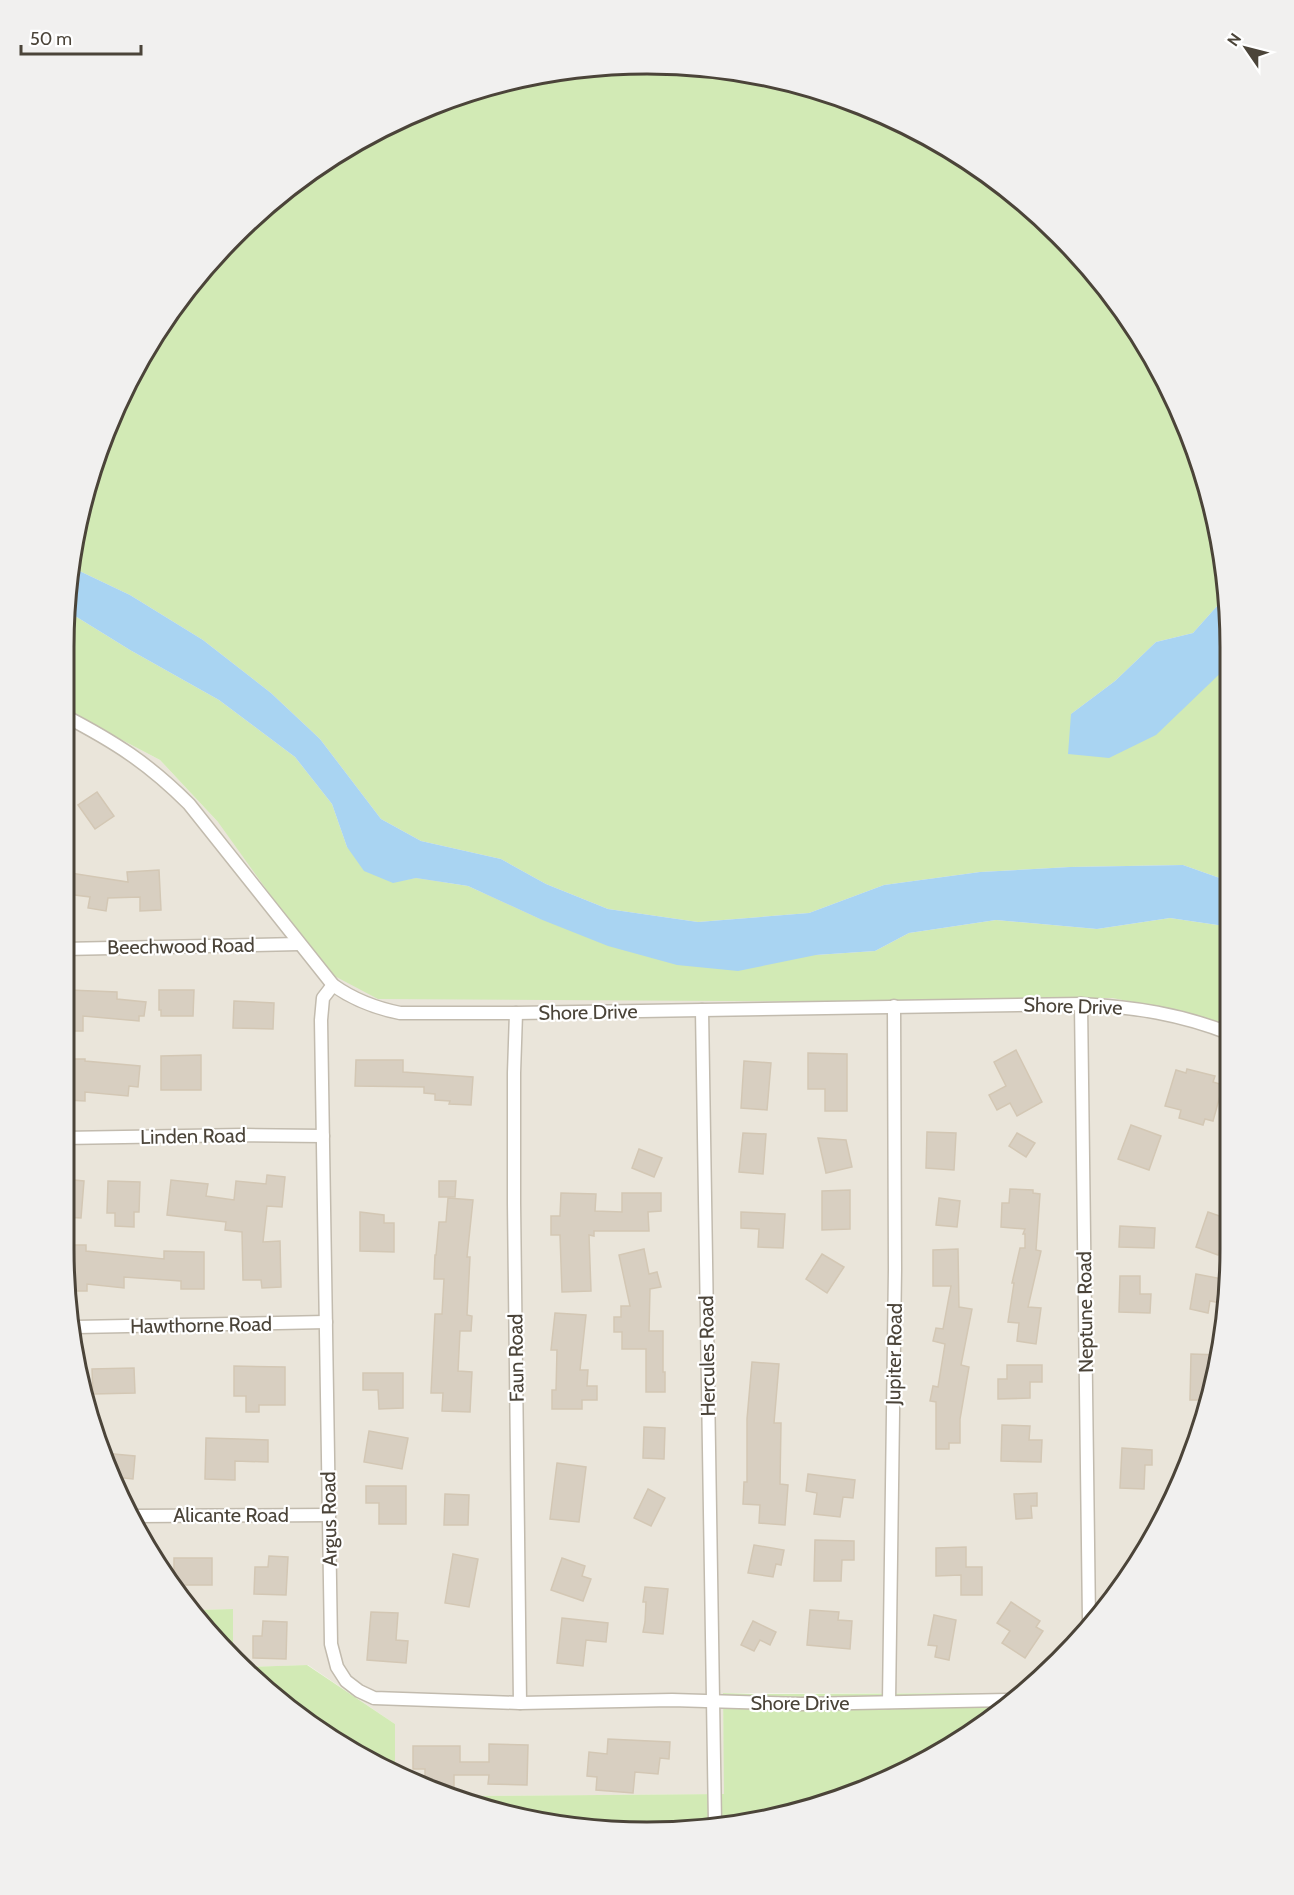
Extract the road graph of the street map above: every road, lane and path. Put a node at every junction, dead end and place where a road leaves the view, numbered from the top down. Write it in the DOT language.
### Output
graph roads {
  1 [pos="74,721"];
  2 [pos="299,944"];
  3 [pos="74,948"];
  4 [pos="333,985"];
  5 [pos="1081,1004"];
  6 [pos="894,1006"];
  7 [pos="702,1010"];
  8 [pos="516,1013"];
  9 [pos="1220,1030"];
  10 [pos="323,1136"];
  11 [pos="74,1138"];
  12 [pos="326,1322"];
  13 [pos="79,1327"];
  14 [pos="329,1515"];
  15 [pos="140,1516"];
  16 [pos="1089,1613"];
  17 [pos="999,1700"];
  18 [pos="712,1702"];
  19 [pos="889,1702"];
  20 [pos="520,1703"];
  21 [pos="715,1818"];
  1 -- 2 [label="street, Shore Drive"];
  2 -- 3 [label="street, Beechwood Road"];
  2 -- 4 [label="street, Shore Drive"];
  4 -- 8 [label="street, Shore Drive"];
  4 -- 10 [label="street, Argus Road"];
  5 -- 6 [label="street, Shore Drive"];
  5 -- 9 [label="street, Shore Drive"];
  5 -- 16 [label="street, Neptune Road"];
  6 -- 7 [label="street, Shore Drive"];
  6 -- 19 [label="street, Jupiter Road"];
  7 -- 8 [label="street, Shore Drive"];
  7 -- 18 [label="street, Hercules Road"];
  8 -- 20 [label="street, Faun Road"];
  10 -- 11 [label="street, Linden Road"];
  10 -- 12 [label="street, Argus Road"];
  12 -- 13 [label="street, Hawthorne Road"];
  12 -- 14 [label="street, Argus Road"];
  14 -- 15 [label="street, Alicante Road"];
  14 -- 20 [label="street, Argus Road"];
  17 -- 19 [label="street, Shore Drive"];
  18 -- 19 [label="street, Shore Drive"];
  18 -- 20 [label="street, Argus Road"];
  18 -- 21 [label="street"];
}
